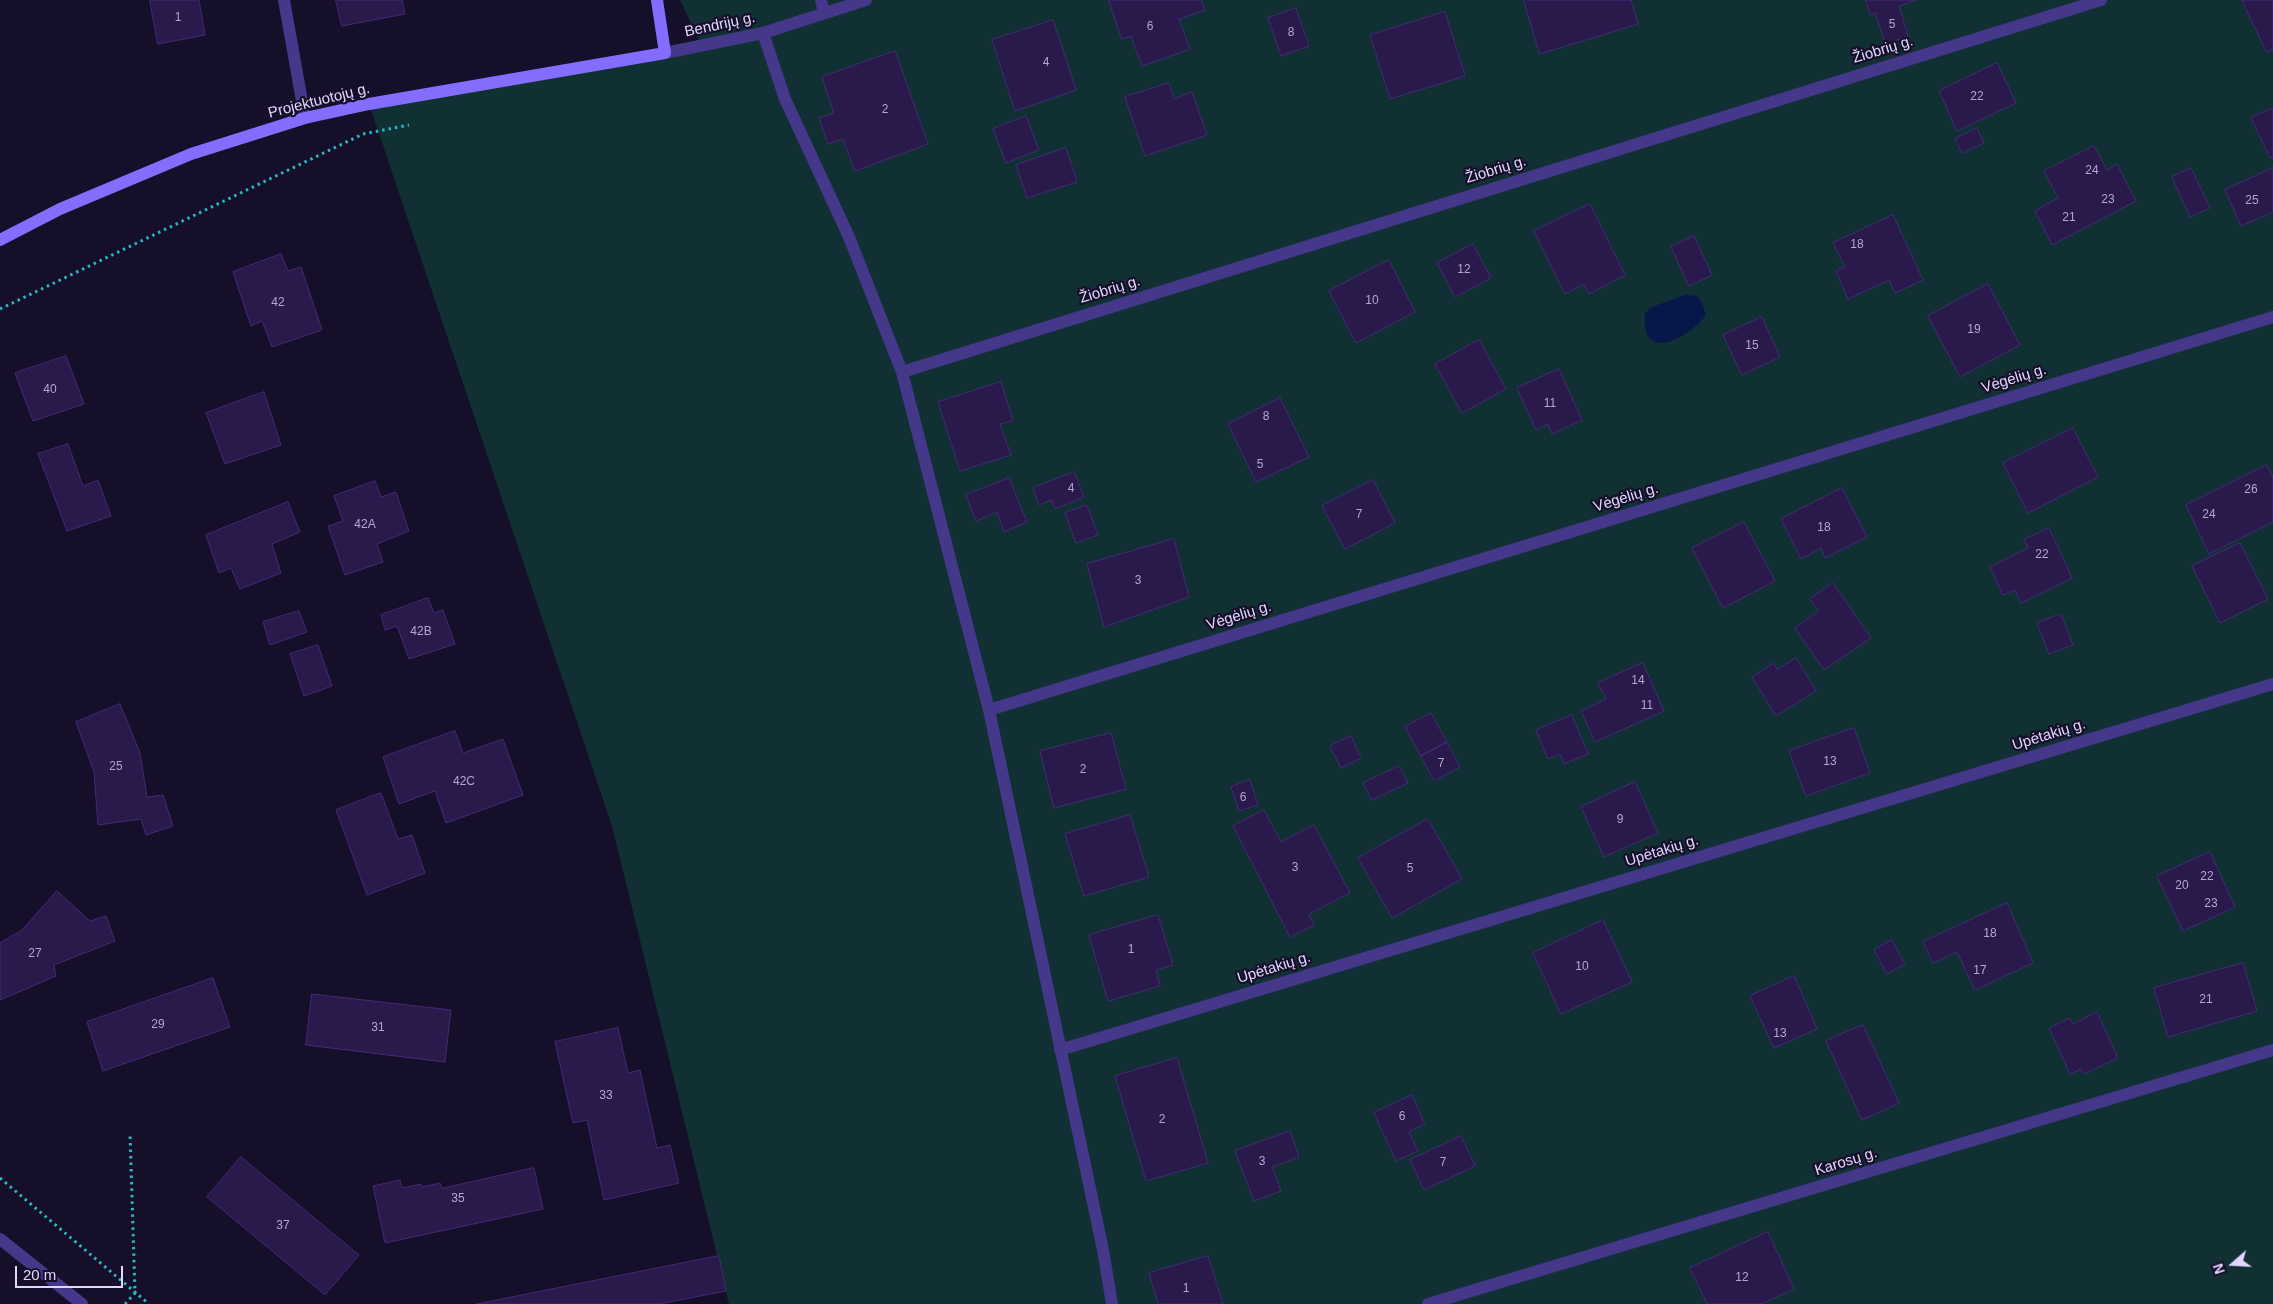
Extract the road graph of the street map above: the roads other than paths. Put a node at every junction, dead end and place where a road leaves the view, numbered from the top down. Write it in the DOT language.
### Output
graph roads {
  1 [pos="284,0"];
  2 [pos="656,0"];
  3 [pos="821,0"];
  4 [pos="866,0"];
  5 [pos="2101,0"];
  6 [pos="824,13"];
  7 [pos="763,33"];
  8 [pos="665,53"];
  9 [pos="306,118"];
  10 [pos="0,240"];
  11 [pos="2273,317"];
  12 [pos="902,372"];
  13 [pos="2273,684"];
  14 [pos="989,710"];
  15 [pos="1060,1050"];
  16 [pos="2273,1050"];
  17 [pos="0,1238"];
  18 [pos="82,1304"];
  19 [pos="1112,1304"];
  20 [pos="1428,1304"];
  1 -- 9 [label="street"];
  2 -- 8 [label="main road"];
  3 -- 6 [label="street"];
  4 -- 6 [label="street, Bendrijų g."];
  5 -- 12 [label="street, Žiobrių g."];
  6 -- 7 [label="street, Bendrijų g."];
  7 -- 8 [label="street, Bendrijų g."];
  7 -- 12 [label="street"];
  8 -- 9 [label="main road, Projektuotojų g."];
  9 -- 10 [label="main road, Projektuotojų g."];
  11 -- 14 [label="street, Vėgėlių g."];
  12 -- 14 [label="street"];
  13 -- 15 [label="street, Upėtakių g."];
  14 -- 15 [label="street"];
  15 -- 19 [label="street"];
  16 -- 20 [label="street, Karosų g."];
  17 -- 18 [label="street"];
}
